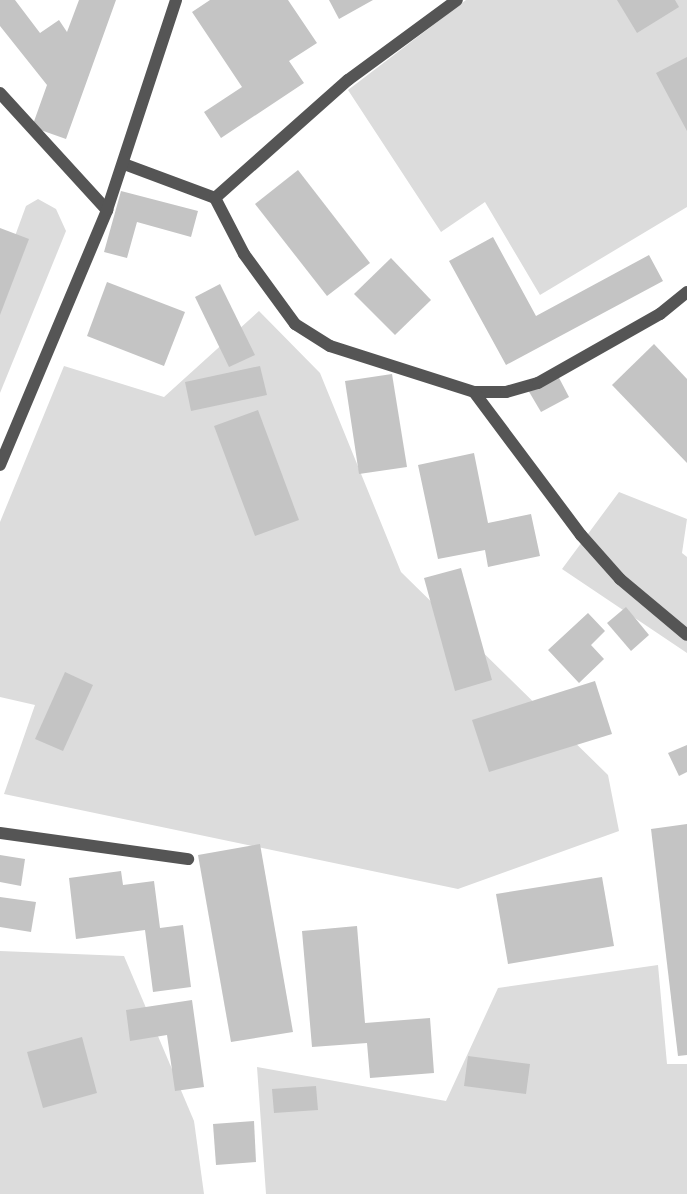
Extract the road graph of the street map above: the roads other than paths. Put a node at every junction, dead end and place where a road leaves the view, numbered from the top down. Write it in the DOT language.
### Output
graph roads {
  1 [pos="176,0"];
  2 [pos="457,0"];
  3 [pos="0,93"];
  4 [pos="124,164"];
  5 [pos="215,198"];
  6 [pos="106,210"];
  7 [pos="687,292"];
  8 [pos="474,392"];
  9 [pos="0,465"];
  10 [pos="687,635"];
  11 [pos="0,833"];
  12 [pos="188,859"];
  1 -- 4 [label="lane"];
  2 -- 5 [label="lane"];
  3 -- 6 [label="lane"];
  4 -- 5 [label="lane"];
  4 -- 6 [label="lane"];
  5 -- 8 [label="lane"];
  6 -- 9 [label="lane"];
  7 -- 8 [label="lane"];
  8 -- 10 [label="lane"];
  11 -- 12 [label="lane"];
}
